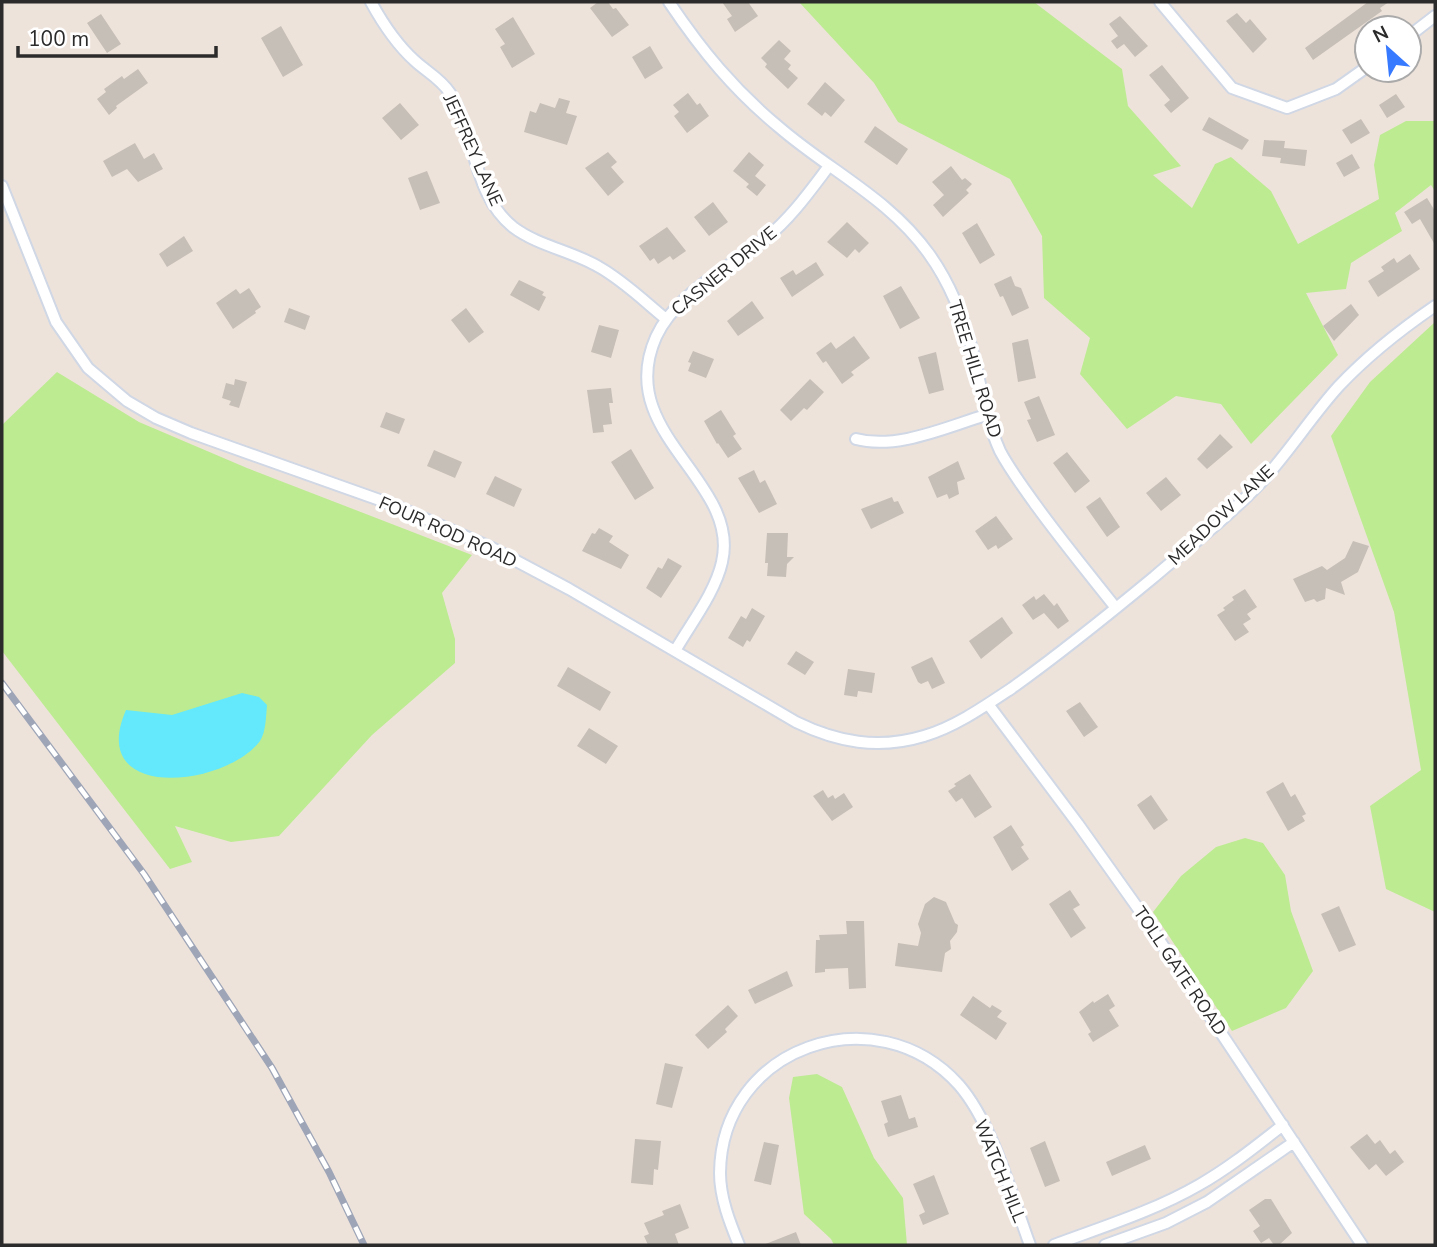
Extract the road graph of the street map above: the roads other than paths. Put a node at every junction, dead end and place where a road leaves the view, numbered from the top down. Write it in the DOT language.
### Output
graph roads {
  1 [pos="370,2"];
  2 [pos="669,2"];
  3 [pos="1160,2"];
  4 [pos="1353,76"];
  5 [pos="829,166"];
  6 [pos="2,186"];
  7 [pos="1435,306"];
  8 [pos="666,320"];
  9 [pos="986,415"];
  10 [pos="856,439"];
  11 [pos="1116,608"];
  12 [pos="675,651"];
  13 [pos="988,704"];
  14 [pos="1283,1125"];
  15 [pos="1294,1142"];
  16 [pos="1237,1161"];
  17 [pos="1246,1177"];
  18 [pos="1117,1221"];
  19 [pos="1125,1238"];
  20 [pos="738,1245"];
  21 [pos="1030,1245"];
  22 [pos="1054,1245"];
  23 [pos="1105,1245"];
  24 [pos="1362,1245"];
  1 -- 8 [label="street, JEFFREY LANE"];
  2 -- 5 [label="street, TREE HILL ROAD"];
  3 -- 4 [label="street"];
  5 -- 8 [label="street, CASNER DRIVE"];
  5 -- 9 [label="street, TREE HILL ROAD"];
  6 -- 12 [label="street, FOUR ROD ROAD"];
  7 -- 11 [label="street, MEADOW LANE"];
  8 -- 12 [label="street, CASNER DRIVE"];
  9 -- 10 [label="street"];
  9 -- 11 [label="street, TREE HILL ROAD"];
  11 -- 13 [label="street, MEADOW LANE"];
  12 -- 13 [label="street, FOUR ROD ROAD"];
  13 -- 14 [label="street, TOLL GATE ROAD"];
  14 -- 15 [label="street, TOLL GATE ROAD"];
  14 -- 16 [label="street"];
  15 -- 17 [label="street"];
  15 -- 24 [label="street, TOLL GATE ROAD"];
  16 -- 17 [label="street"];
  16 -- 18 [label="street"];
  17 -- 19 [label="street"];
  18 -- 19 [label="street"];
  18 -- 22 [label="street"];
  19 -- 23 [label="street"];
  20 -- 21 [label="street, WATCH HILL"];
}
